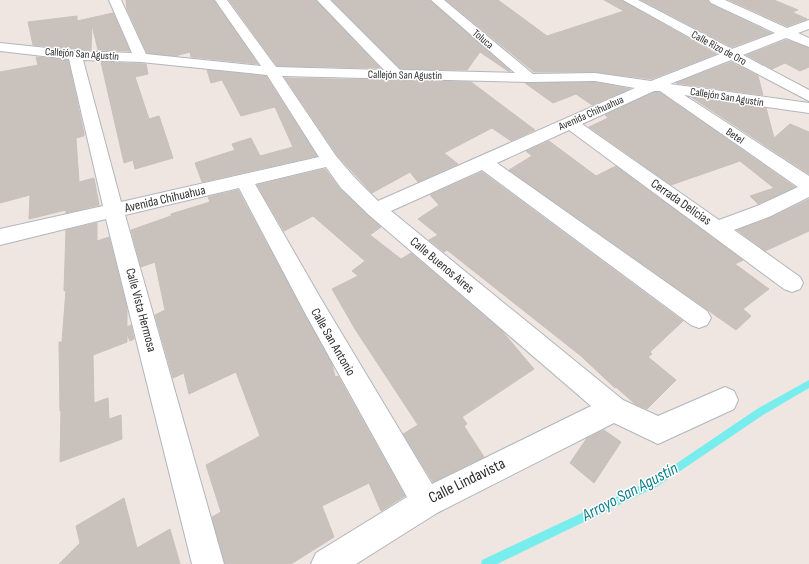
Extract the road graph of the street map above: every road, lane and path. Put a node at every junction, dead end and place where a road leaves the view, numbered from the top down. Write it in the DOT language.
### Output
graph roads {
  1 [pos="115,0"];
  2 [pos="221,0"];
  3 [pos="324,0"];
  4 [pos="437,0"];
  5 [pos="629,0"];
  6 [pos="715,0"];
  7 [pos="809,24"];
  8 [pos="787,33"];
  9 [pos="809,43"];
  10 [pos="0,47"];
  11 [pos="75,55"];
  12 [pos="731,55"];
  13 [pos="141,58"];
  14 [pos="272,71"];
  15 [pos="397,75"];
  16 [pos="529,78"];
  17 [pos="657,86"];
  18 [pos="809,96"];
  19 [pos="809,108"];
  20 [pos="569,122"];
  21 [pos="330,160"];
  22 [pos="482,161"];
  23 [pos="244,180"];
  24 [pos="809,185"];
  25 [pos="809,189"];
  26 [pos="376,210"];
  27 [pos="114,211"];
  28 [pos="718,228"];
  29 [pos="0,237"];
  30 [pos="792,283"];
  31 [pos="699,318"];
  32 [pos="725,400"];
  33 [pos="614,409"];
  34 [pos="426,502"];
  35 [pos="208,564"];
  36 [pos="327,564"];
  1 -- 13 [label="street"];
  2 -- 14 [label="street, Calle Buenos Aires"];
  3 -- 15 [label="street"];
  4 -- 16 [label="street, Toluca"];
  5 -- 12 [label="street, Calle Rizo de Oro"];
  6 -- 8 [label="street"];
  7 -- 8 [label="street, Avenida Chihuahua"];
  8 -- 9 [label="street"];
  8 -- 12 [label="street, Avenida Chihuahua"];
  10 -- 11 [label="street, Callejón San Agustín"];
  11 -- 13 [label="street, Callejón San Agustín"];
  11 -- 27 [label="street, Calle Vista Hermosa"];
  12 -- 17 [label="street, Avenida Chihuahua"];
  12 -- 18 [label="street, Calle Rizo de Oro"];
  13 -- 14 [label="street, Callejón San Agustín"];
  14 -- 15 [label="street, Callejón San Agustín"];
  14 -- 21 [label="street, Calle Buenos Aires"];
  15 -- 16 [label="street, Callejón San Agustín"];
  16 -- 17 [label="street, Callejón San Agustín"];
  17 -- 19 [label="street, Callejón San Agustín"];
  17 -- 20 [label="street, Avenida Chihuahua"];
  17 -- 24 [label="street, Betel"];
  20 -- 22 [label="street, Avenida Chihuahua"];
  20 -- 28 [label="street, Cerrada Delicias"];
  21 -- 23 [label="street, Avenida Chihuahua"];
  21 -- 26 [label="street, Calle Buenos Aires"];
  22 -- 26 [label="street, Avenida Chihuahua"];
  22 -- 31 [label="street"];
  23 -- 27 [label="street, Avenida Chihuahua"];
  23 -- 34 [label="street, Calle San Antonio"];
  25 -- 28 [label="street"];
  26 -- 33 [label="street, Calle Buenos Aires"];
  27 -- 29 [label="street, Avenida Chihuahua"];
  27 -- 35 [label="street, Calle Vista Hermosa"];
  28 -- 30 [label="street, Cerrada Delicias"];
  32 -- 33 [label="street, Calle Buenos Aires"];
  33 -- 34 [label="street, Calle Lindavista"];
  34 -- 36 [label="street, Calle Lindavista"];
}
